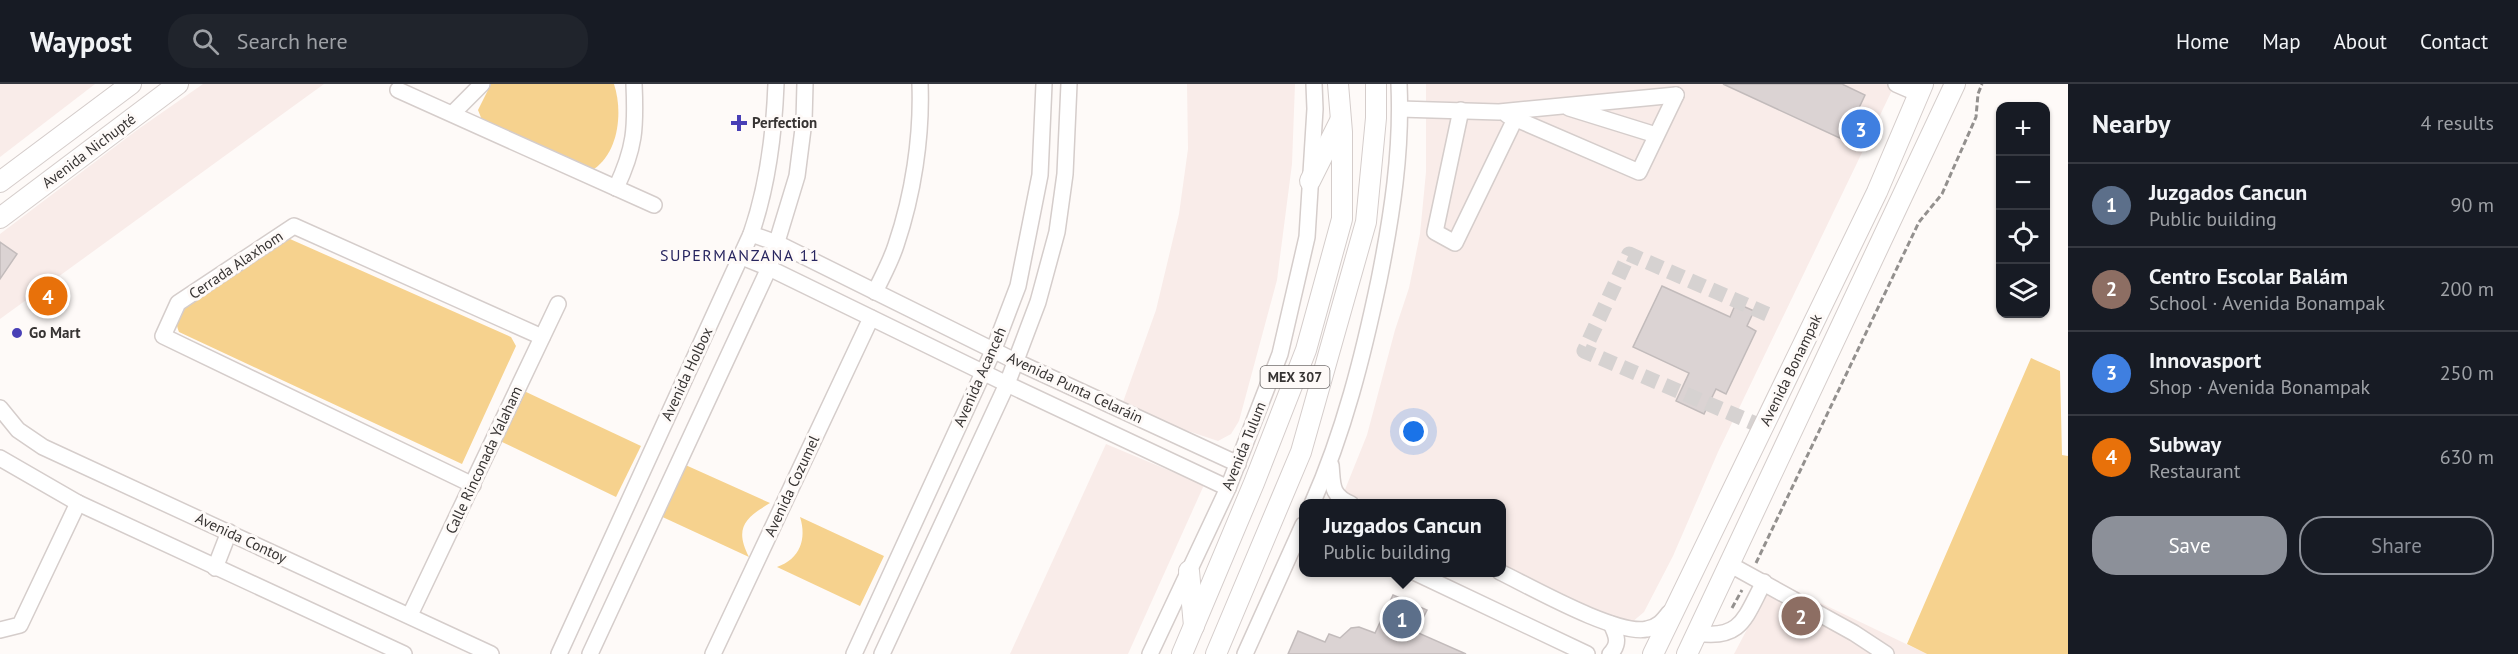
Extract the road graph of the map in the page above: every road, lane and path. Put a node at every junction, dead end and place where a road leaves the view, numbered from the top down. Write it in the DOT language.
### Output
graph roads {
  1 [pos="130,84"];
  2 [pos="178,84"];
  3 [pos="482,84"];
  4 [pos="634,84"];
  5 [pos="776,84"];
  6 [pos="805,84"];
  7 [pos="920,84"];
  8 [pos="1044,84"];
  9 [pos="1069,84"];
  10 [pos="1314,84"];
  11 [pos="1338,84"];
  12 [pos="1376,84"];
  13 [pos="1399,84"];
  14 [pos="1896,84"];
  15 [pos="1955,84"];
  16 [pos="1982,84"];
  17 [pos="1921,89"];
  18 [pos="398,90"];
  19 [pos="1564,106"];
  20 [pos="1400,109"];
  21 [pos="1461,110"];
  22 [pos="1499,111"];
  23 [pos="453,113"];
  24 [pos="1341,119"];
  25 [pos="1515,119"];
  26 [pos="1656,135"];
  27 [pos="28,160"];
  28 [pos="0,170"];
  29 [pos="1310,181"];
  30 [pos="0,182"];
  31 [pos="616,188"];
  32 [pos="654,205"];
  33 [pos="0,218"];
  34 [pos="751,234"];
  35 [pos="777,243"];
  36 [pos="741,257"];
  37 [pos="769,268"];
  38 [pos="875,292"];
  39 [pos="558,304"];
  40 [pos="871,318"];
  41 [pos="542,337"];
  42 [pos="994,349"];
  43 [pos="1016,361"];
  44 [pos="982,372"];
  45 [pos="1007,384"];
  46 [pos="0,408"];
  47 [pos="0,458"];
  48 [pos="1331,463"];
  49 [pos="1238,464"];
  50 [pos="472,485"];
  51 [pos="1228,488"];
  52 [pos="1314,499"];
  53 [pos="1339,499"];
  54 [pos="78,503"];
  55 [pos="229,532"];
  56 [pos="1299,543"];
  57 [pos="1729,564"];
  58 [pos="215,568"];
  59 [pos="1189,572"];
  60 [pos="1750,575"];
  61 [pos="1506,576"];
  62 [pos="1423,577"];
  63 [pos="1764,582"];
  64 [pos="1678,601"];
  65 [pos="410,615"];
  66 [pos="1611,624"];
  67 [pos="1194,627"];
  68 [pos="0,630"];
  69 [pos="1697,633"];
  70 [pos="1717,635"];
  71 [pos="397,653"];
  72 [pos="490,654"];
  73 [pos="559,654"];
  74 [pos="590,654"];
  75 [pos="713,654"];
  76 [pos="854,654"];
  77 [pos="882,654"];
  78 [pos="1150,654"];
  79 [pos="1182,654"];
  80 [pos="1216,654"];
  81 [pos="1245,654"];
  82 [pos="1587,654"];
  83 [pos="1610,654"];
  84 [pos="1653,654"];
  85 [pos="1687,654"];
  86 [pos="1886,654"];
  1 -- 27 [label="main road, Avenida Nichupté"];
  2 -- 33 [label="main road, Avenida Nichupté"];
  3 -- 23 [label="street"];
  4 -- 31 [label="street"];
  5 -- 34 [label="street, Avenida Holbox"];
  6 -- 35 [label="street, Avenida Holbox"];
  7 -- 38 [label="street"];
  8 -- 42 [label="street, Avenida Acanceh"];
  9 -- 43 [label="street, Avenida Acanceh"];
  10 -- 29 [label="street, Avenida Tulum"];
  11 -- 24 [label="main road, Avenida Tulum / MEX 307"];
  12 -- 80 [label="main road, MEX 307"];
  13 -- 20 [label="street"];
  14 -- 17 [label="street"];
  15 -- 57 [label="main road, Avenida Bonampak"];
  16 -- 60 [label="path"];
  17 -- 64 [label="main road, Avenida Bonampak"];
  18 -- 23 [label="street"];
  19 -- 22 [label="street"];
  19 -- 26 [label="street"];
  19 -- 26 [label="street"];
  20 -- 21 [label="street"];
  20 -- 48 [label="street"];
  21 -- 22 [label="street"];
  21 -- 25 [label="street"];
  22 -- 25 [label="street"];
  23 -- 31 [label="street"];
  24 -- 29 [label="main road"];
  24 -- 67 [label="main road, Avenida Tulum / MEX 307"];
  25 -- 26 [label="street"];
  27 -- 28 [label="main road"];
  27 -- 30 [label="main road, Avenida Nichupté"];
  29 -- 49 [label="street, Avenida Tulum"];
  31 -- 32 [label="street"];
  34 -- 35 [label="street, Avenida Punta Celaráin"];
  34 -- 36 [label="street, Avenida Holbox"];
  35 -- 37 [label="street, Avenida Holbox"];
  35 -- 38 [label="street, Avenida Punta Celaráin"];
  36 -- 37 [label="street, Avenida Punta Celaráin"];
  36 -- 73 [label="street, Avenida Holbox"];
  37 -- 40 [label="street, Avenida Punta Celaráin"];
  37 -- 74 [label="street, Avenida Holbox"];
  38 -- 42 [label="street, Avenida Punta Celaráin"];
  39 -- 41 [label="street, Calle Rinconada Yalaham"];
  40 -- 44 [label="street, Avenida Punta Celaráin"];
  40 -- 75 [label="street, Avenida Cozumel"];
  41 -- 50 [label="street, Calle Rinconada Yalaham"];
  41 -- 50 [label="street, Cerrada Alaxhom"];
  42 -- 43 [label="street, Avenida Punta Celaráin"];
  42 -- 44 [label="street, Avenida Acanceh"];
  43 -- 45 [label="street, Avenida Acanceh"];
  43 -- 49 [label="street, Avenida Punta Celaráin"];
  44 -- 45 [label="street, Avenida Punta Celaráin"];
  44 -- 76 [label="street, Avenida Acanceh"];
  45 -- 51 [label="street, Avenida Punta Celaráin"];
  45 -- 77 [label="street, Avenida Acanceh"];
  46 -- 55 [label="street, Avenida Contoy"];
  47 -- 54 [label="street"];
  48 -- 52 [label="street"];
  48 -- 53 [label="street"];
  49 -- 51 [label="street, Avenida Tulum"];
  50 -- 65 [label="street, Calle Rinconada Yalaham"];
  51 -- 59 [label="street, Avenida Tulum"];
  54 -- 58 [label="street"];
  54 -- 68 [label="street"];
  55 -- 58 [label="street"];
  55 -- 65 [label="street, Avenida Contoy"];
  56 -- 81 [label="street"];
  57 -- 60 [label="street"];
  57 -- 69 [label="main road, Avenida Bonampak"];
  58 -- 71 [label="street"];
  59 -- 67 [label="main road"];
  59 -- 78 [label="street, Avenida Tulum"];
  60 -- 63 [label="street"];
  60 -- 70 [label="path"];
  61 -- 66 [label="street"];
  62 -- 82 [label="street"];
  63 -- 70 [label="street"];
  63 -- 86 [label="street"];
  64 -- 66 [label="street"];
  64 -- 84 [label="main road, Avenida Bonampak"];
  65 -- 72 [label="street, Avenida Contoy"];
  66 -- 83 [label="street"];
  67 -- 79 [label="main road, Avenida Tulum / MEX 307"];
  69 -- 70 [label="street"];
  69 -- 85 [label="main road, Avenida Bonampak"];
}
